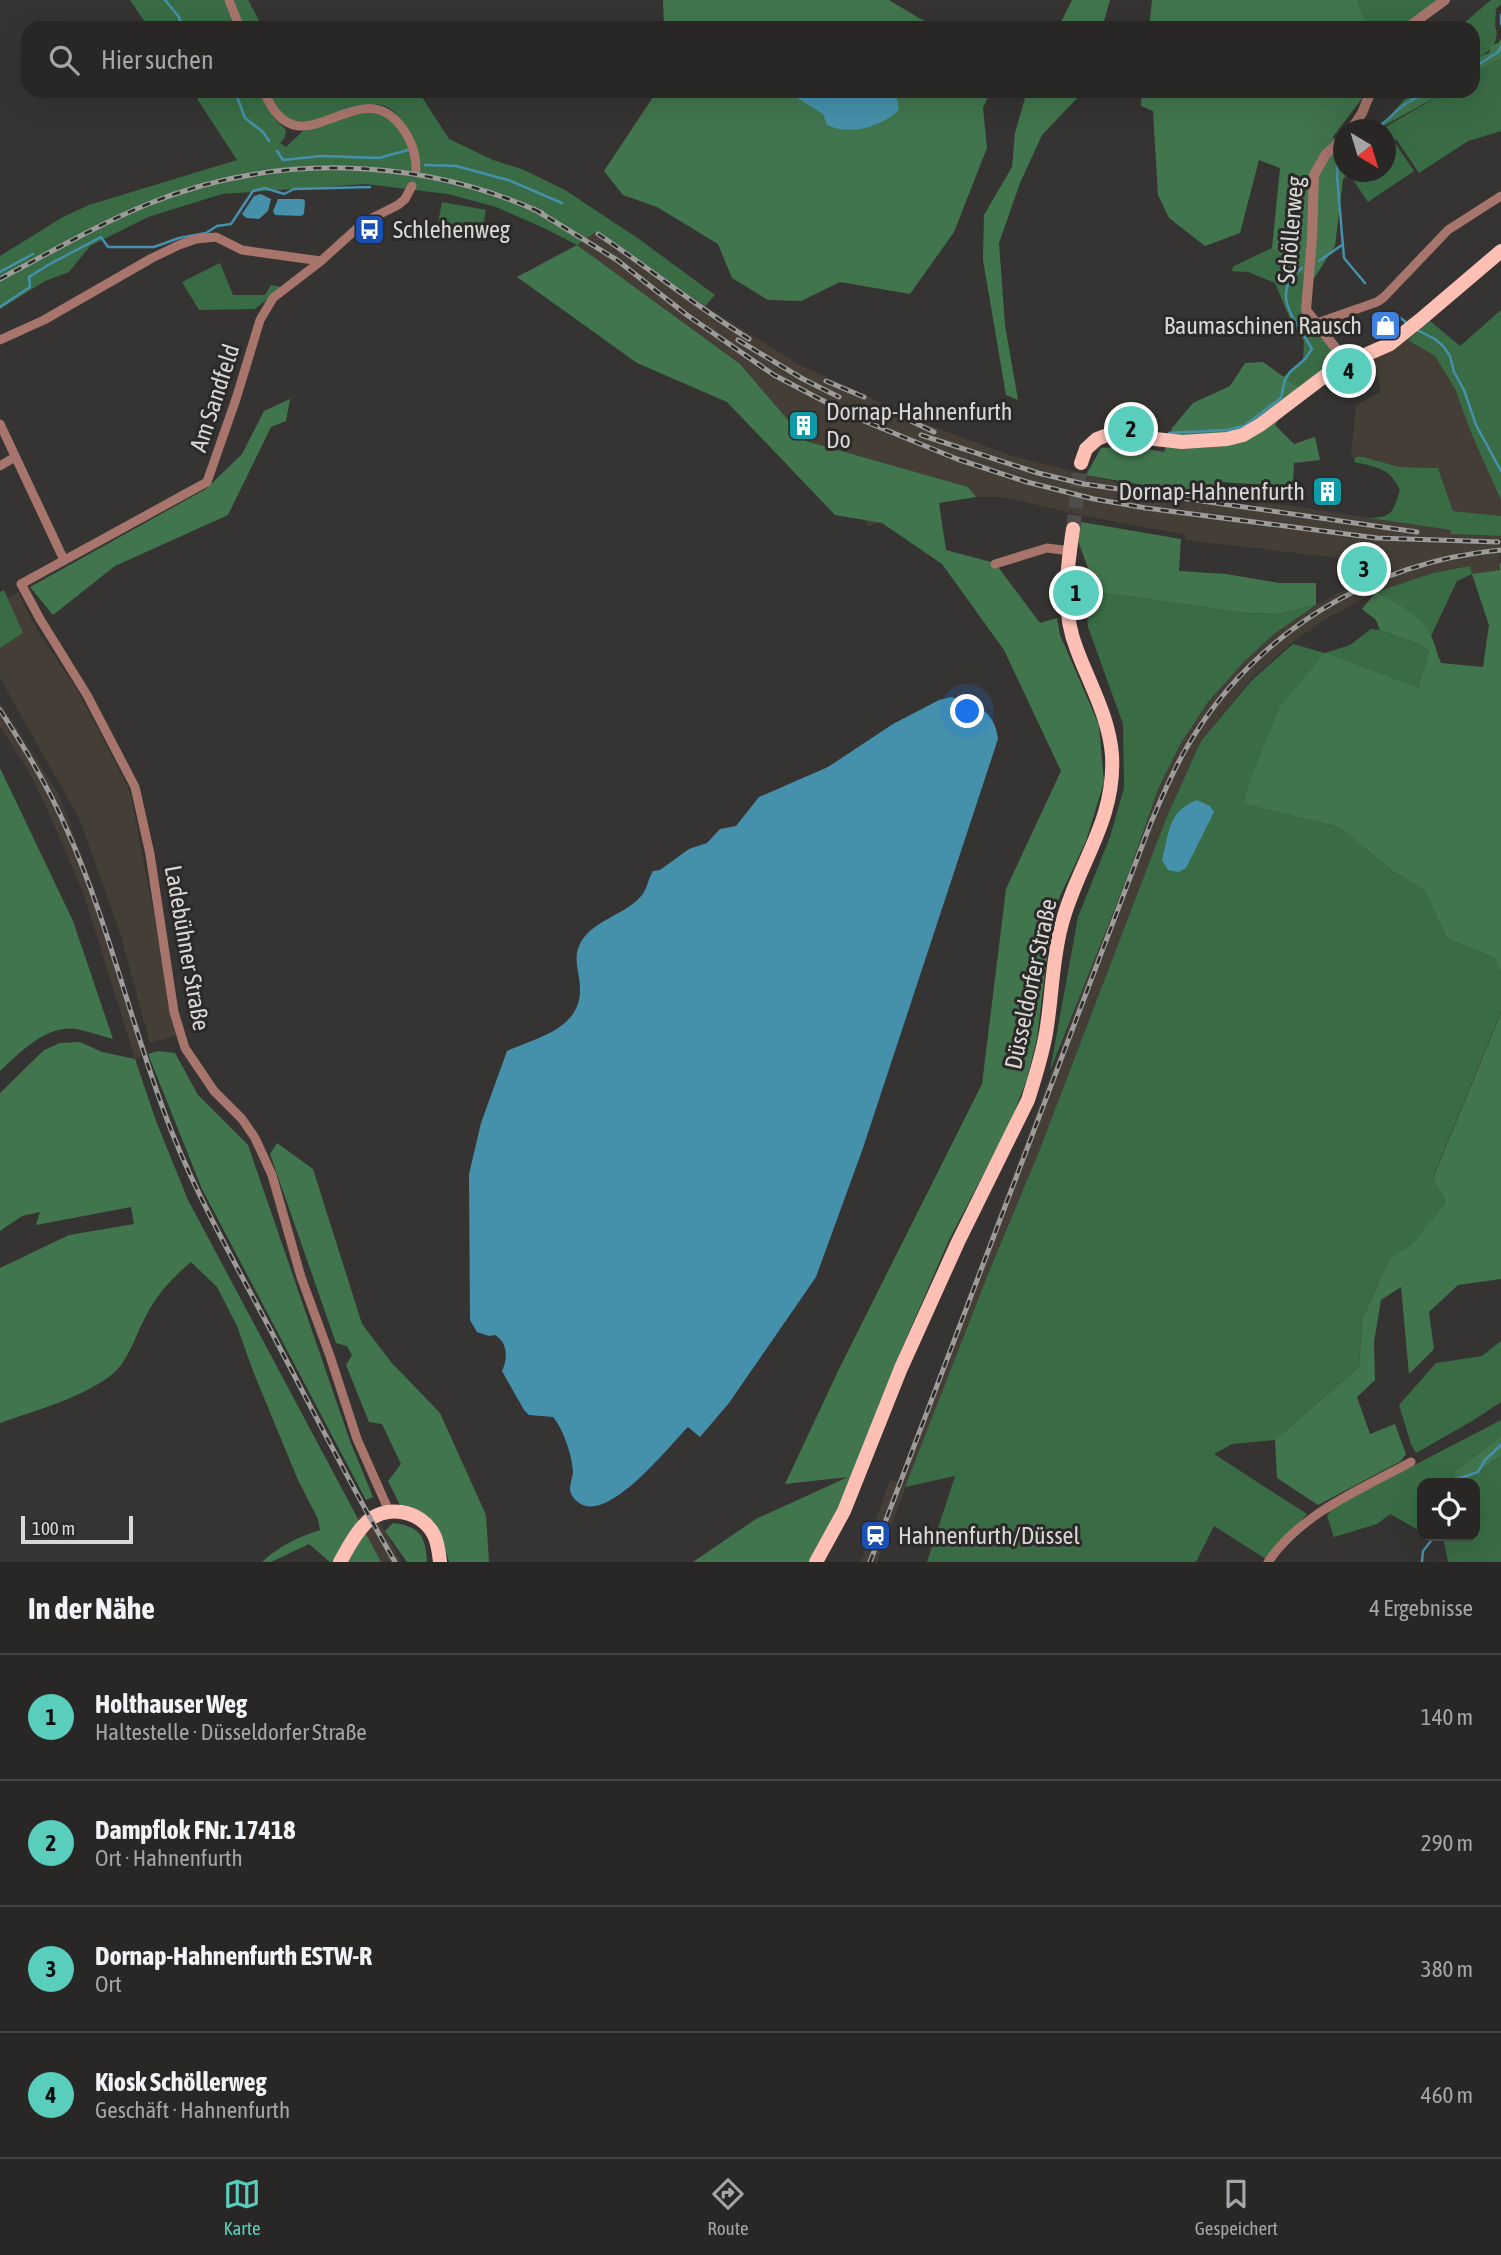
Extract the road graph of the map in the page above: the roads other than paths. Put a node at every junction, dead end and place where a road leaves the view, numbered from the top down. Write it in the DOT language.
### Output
graph roads {
  1 [pos="229,0"];
  2 [pos="1445,0"];
  3 [pos="237,21"];
  4 [pos="1416,21"];
  5 [pos="268,98"];
  6 [pos="1368,98"];
  7 [pos="1358,119"];
  8 [pos="1333,147"];
  9 [pos="415,170"];
  10 [pos="412,186"];
  11 [pos="1501,196"];
  12 [pos="1501,251"];
  13 [pos="321,261"];
  14 [pos="1317,324"];
  15 [pos="0,340"];
  16 [pos="1347,363"];
  17 [pos="0,424"];
  18 [pos="15,457"];
  19 [pos="1081,463"];
  20 [pos="0,466"];
  21 [pos="1073,529"];
  22 [pos="1070,551"];
  23 [pos="64,560"];
  24 [pos="995,564"];
  25 [pos="21,584"];
  26 [pos="1411,1462"];
  27 [pos="389,1511"];
  28 [pos="340,1562"];
  29 [pos="440,1562"];
  30 [pos="816,1562"];
  31 [pos="1268,1562"];
  1 -- 3 [label="street"];
  2 -- 4 [label="street"];
  5 -- 9 [label="street"];
  6 -- 7 [label="street"];
  8 -- 14 [label="street, Schöllerweg"];
  10 -- 13 [label="street, Am Sandfeld"];
  11 -- 14 [label="street"];
  12 -- 16 [label="main road"];
  13 -- 15 [label="street"];
  13 -- 23 [label="street, Am Sandfeld"];
  14 -- 16 [label="street, Schöllerweg"];
  16 -- 19 [label="main road"];
  17 -- 18 [label="street"];
  18 -- 20 [label="street"];
  18 -- 23 [label="street"];
  21 -- 22 [label="main road, Düsseldorfer Straße"];
  22 -- 24 [label="street"];
  22 -- 30 [label="main road, Düsseldorfer Straße"];
  23 -- 25 [label="street, Am Sandfeld"];
  25 -- 27 [label="street, Ladebühner Straße"];
  26 -- 31 [label="street"];
  27 -- 28 [label="main road"];
  27 -- 29 [label="main road"];
}
